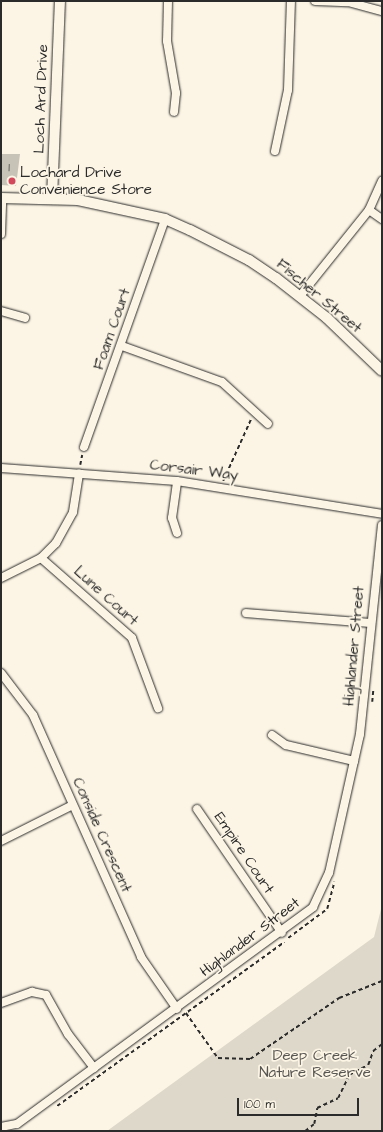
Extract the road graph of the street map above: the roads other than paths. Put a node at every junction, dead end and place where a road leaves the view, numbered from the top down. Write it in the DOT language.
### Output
graph roads {
  1 [pos="60,1"];
  2 [pos="168,1"];
  3 [pos="291,1"];
  4 [pos="315,1"];
  5 [pos="382,12"];
  6 [pos="174,112"];
  7 [pos="275,151"];
  8 [pos="382,181"];
  9 [pos="1,198"];
  10 [pos="52,199"];
  11 [pos="369,210"];
  12 [pos="165,219"];
  13 [pos="382,219"];
  14 [pos="1,234"];
  15 [pos="300,296"];
  16 [pos="1,311"];
  17 [pos="25,318"];
  18 [pos="122,346"];
  19 [pos="382,371"];
  20 [pos="268,424"];
  21 [pos="84,447"];
  22 [pos="1,468"];
  23 [pos="79,473"];
  24 [pos="177,481"];
  25 [pos="382,514"];
  26 [pos="382,525"];
  27 [pos="177,533"];
  28 [pos="41,558"];
  29 [pos="1,578"];
  30 [pos="246,613"];
  31 [pos="370,623"];
  32 [pos="1,673"];
  33 [pos="158,708"];
  34 [pos="272,735"];
  35 [pos="354,761"];
  36 [pos="73,805"];
  37 [pos="197,809"];
  38 [pos="1,841"];
  39 [pos="282,933"];
  40 [pos="1,1003"];
  41 [pos="177,1009"];
  42 [pos="94,1068"];
  43 [pos="1,1127"];
  1 -- 10 [label="street, Loch Ard Drive"];
  2 -- 6 [label="street"];
  3 -- 7 [label="street"];
  4 -- 5 [label="street"];
  8 -- 11 [label="street"];
  9 -- 10 [label="street, Fischer Street"];
  9 -- 14 [label="street"];
  10 -- 12 [label="street, Fischer Street"];
  11 -- 13 [label="street"];
  11 -- 15 [label="street"];
  12 -- 15 [label="street, Fischer Street"];
  12 -- 18 [label="street, Foam Court"];
  15 -- 19 [label="street, Fischer Street"];
  16 -- 17 [label="street"];
  18 -- 20 [label="street"];
  18 -- 21 [label="street, Foam Court"];
  22 -- 23 [label="street, Corsair Way"];
  23 -- 24 [label="street, Corsair Way"];
  23 -- 28 [label="street"];
  24 -- 25 [label="street, Corsair Way"];
  24 -- 27 [label="street"];
  26 -- 31 [label="street, Highlander Street"];
  28 -- 29 [label="street"];
  28 -- 33 [label="street, Lune Court"];
  30 -- 31 [label="street"];
  31 -- 35 [label="street, Highlander Street"];
  32 -- 36 [label="street, Conside Crescent"];
  34 -- 35 [label="street"];
  35 -- 39 [label="street, Highlander Street"];
  36 -- 38 [label="street"];
  36 -- 41 [label="street, Conside Crescent"];
  37 -- 39 [label="street, Empire Court"];
  39 -- 41 [label="street, Highlander Street"];
  40 -- 42 [label="street"];
  41 -- 42 [label="street, Highlander Street"];
  42 -- 43 [label="street, Highlander Street"];
}
